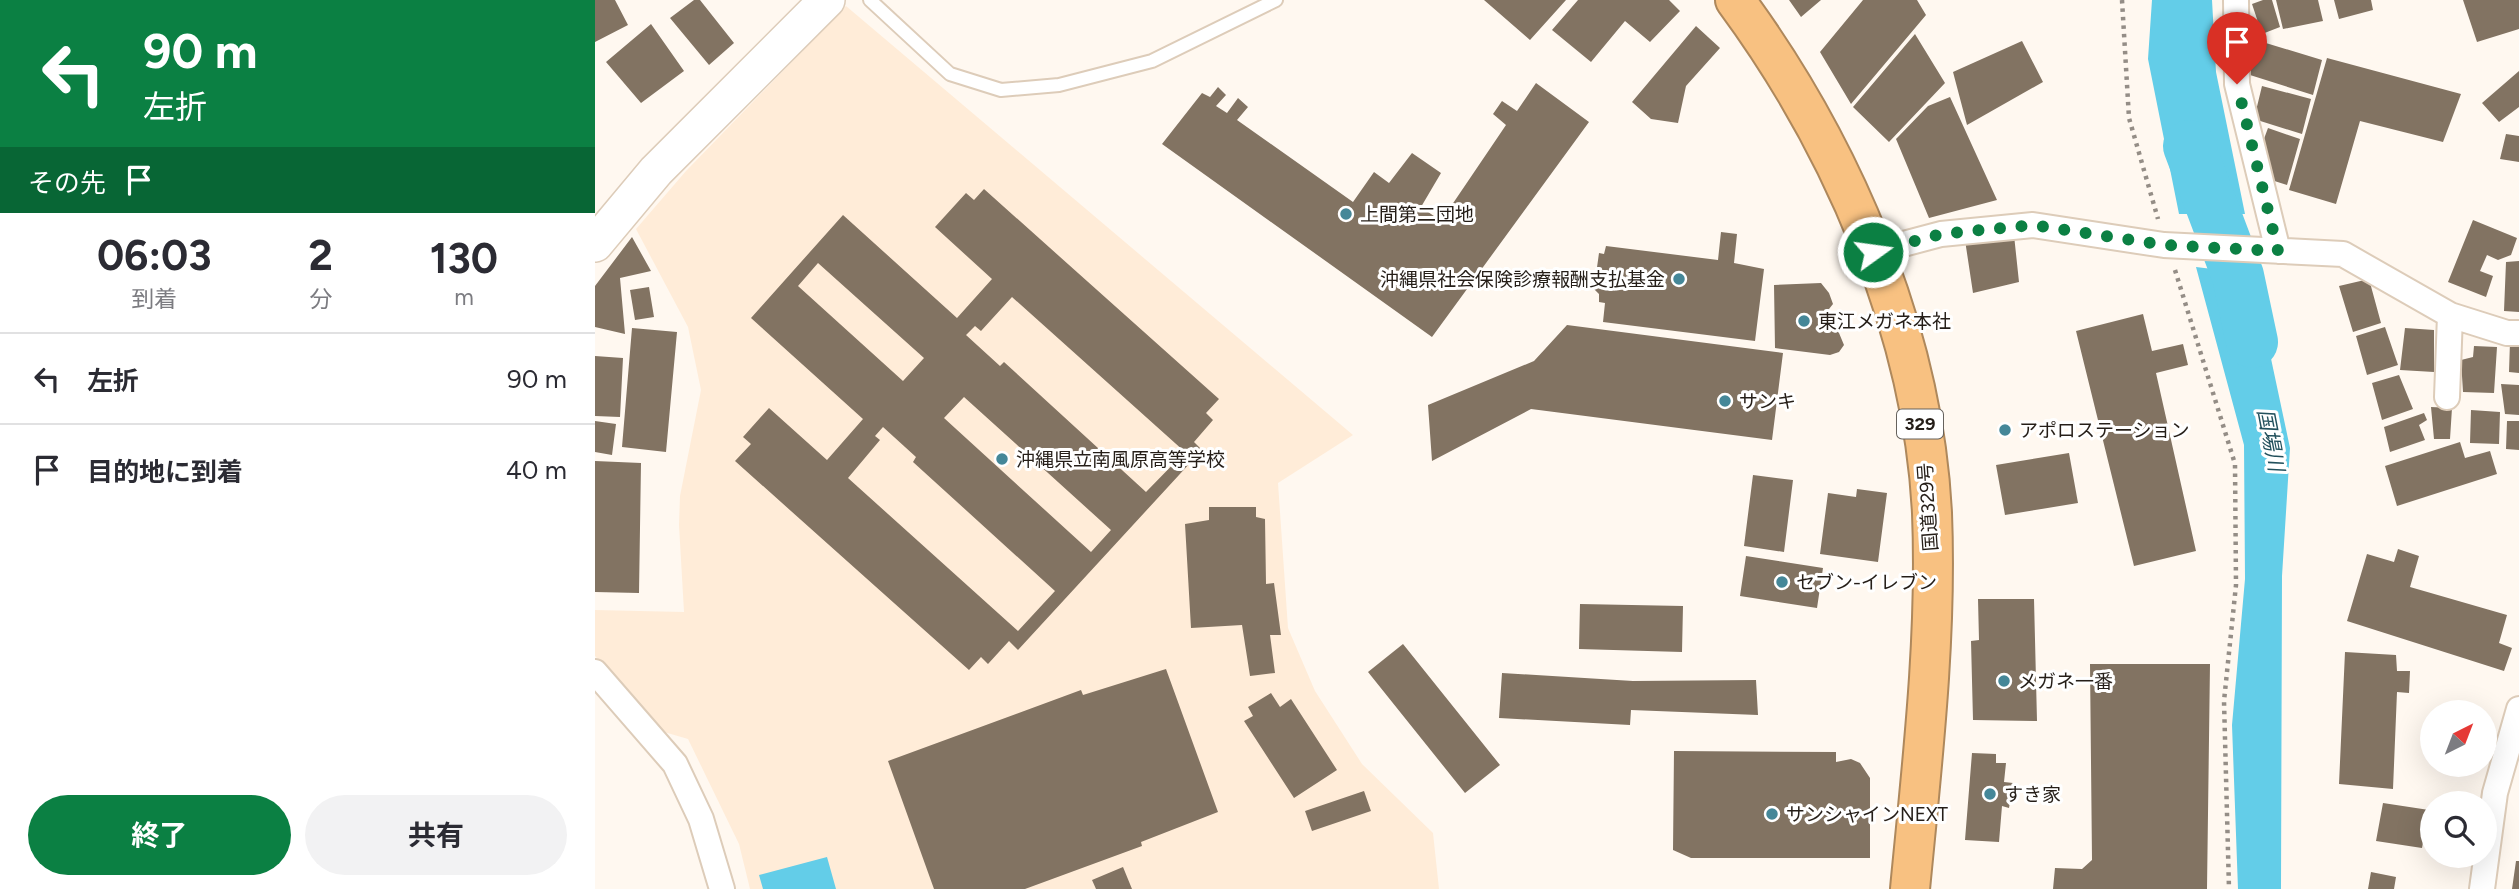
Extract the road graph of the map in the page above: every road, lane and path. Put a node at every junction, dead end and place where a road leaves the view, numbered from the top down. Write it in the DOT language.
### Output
graph roads {
  1 [pos="827,0"];
  2 [pos="870,0"];
  3 [pos="1276,0"];
  4 [pos="1735,0"];
  5 [pos="2122,0"];
  6 [pos="2236,0"];
  7 [pos="2160,225"];
  8 [pos="595,244"];
  9 [pos="2278,251"];
  10 [pos="1873,252"];
  11 [pos="2171,257"];
  12 [pos="2451,315"];
  13 [pos="2519,333"];
  14 [pos="2447,397"];
  15 [pos="595,672"];
  16 [pos="2519,709"];
  17 [pos="722,889"];
  18 [pos="1910,889"];
  19 [pos="2229,889"];
  20 [pos="2482,889"];
  1 -- 8 [label="street"];
  2 -- 3 [label="lane"];
  4 -- 10 [label="highway, 国道329号 / 329"];
  5 -- 7 [label="path"];
  6 -- 9 [label="street"];
  9 -- 10 [label="street"];
  9 -- 12 [label="street"];
  10 -- 18 [label="highway, 国道329号 / 329"];
  11 -- 19 [label="path"];
  12 -- 13 [label="street"];
  12 -- 14 [label="street"];
  15 -- 17 [label="street"];
  16 -- 20 [label="street"];
}
